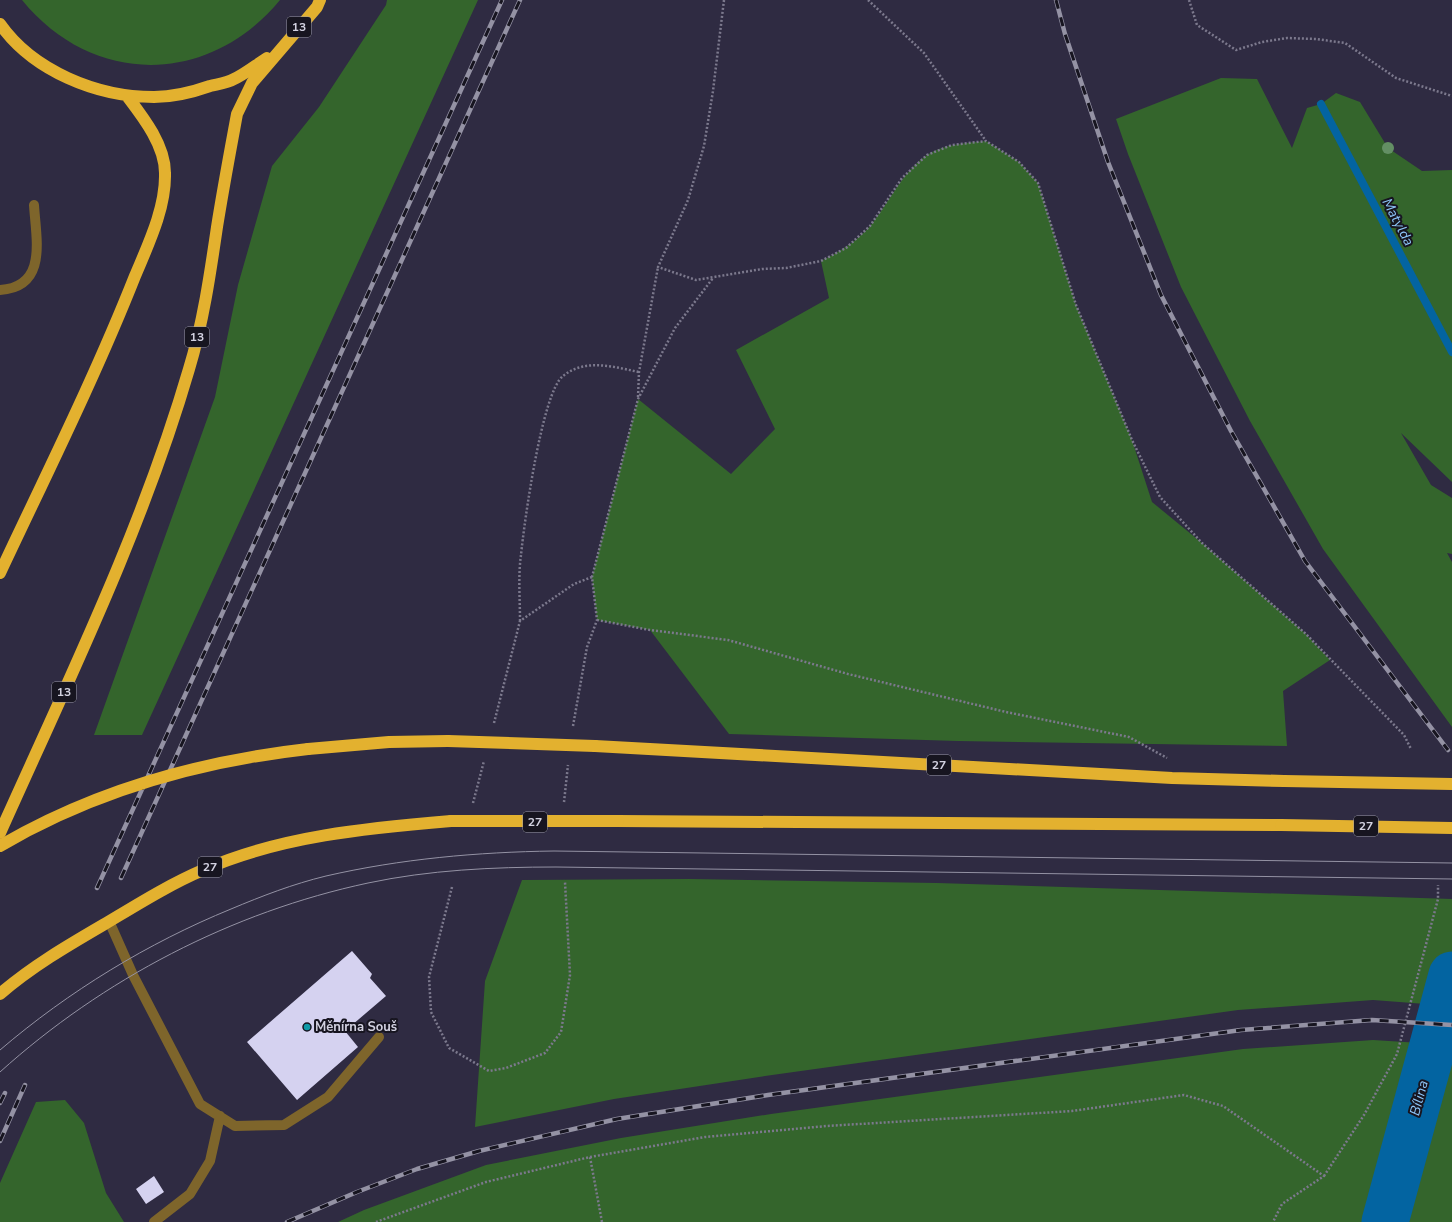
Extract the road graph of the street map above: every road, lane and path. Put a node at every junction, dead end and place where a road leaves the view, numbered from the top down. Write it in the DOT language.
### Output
graph roads {
  1 [pos="320,0"];
  2 [pos="724,0"];
  3 [pos="868,0"];
  4 [pos="1189,0"];
  5 [pos="0,24"];
  6 [pos="277,52"];
  7 [pos="127,96"];
  8 [pos="1452,96"];
  9 [pos="986,141"];
  10 [pos="34,205"];
  11 [pos="658,267"];
  12 [pos="713,278"];
  13 [pos="0,290"];
  14 [pos="639,372"];
  15 [pos="638,399"];
  16 [pos="0,573"];
  17 [pos="592,577"];
  18 [pos="597,620"];
  19 [pos="520,622"];
  20 [pos="492,729"];
  21 [pos="572,733"];
  22 [pos="1411,749"];
  23 [pos="484,760"];
  24 [pos="568,764"];
  25 [pos="1172,778"];
  26 [pos="1452,784"];
  27 [pos="564,803"];
  28 [pos="473,805"];
  29 [pos="1452,828"];
  30 [pos="0,833"];
  31 [pos="0,846"];
  32 [pos="565,882"];
  33 [pos="1438,885"];
  34 [pos="452,887"];
  35 [pos="109,921"];
  36 [pos="0,994"];
  37 [pos="379,1037"];
  38 [pos="220,1116"];
  39 [pos="590,1157"];
  40 [pos="1324,1176"];
  41 [pos="154,1222"];
  42 [pos="376,1222"];
  43 [pos="602,1222"];
  44 [pos="1273,1222"];
  1 -- 6 [label="highway, 13"];
  2 -- 11 [label="path"];
  3 -- 9 [label="path"];
  4 -- 8 [label="path"];
  5 -- 7 [label="highway"];
  6 -- 7 [label="highway"];
  6 -- 30 [label="highway, 13"];
  7 -- 16 [label="highway"];
  9 -- 12 [label="path"];
  9 -- 22 [label="path"];
  10 -- 13 [label="lane"];
  11 -- 12 [label="path"];
  11 -- 14 [label="path"];
  12 -- 15 [label="path"];
  14 -- 15 [label="path"];
  14 -- 19 [label="path"];
  15 -- 17 [label="path"];
  17 -- 18 [label="path"];
  17 -- 19 [label="path"];
  18 -- 21 [label="path"];
  18 -- 25 [label="path"];
  19 -- 20 [label="path"];
  23 -- 28 [label="path"];
  24 -- 27 [label="path"];
  25 -- 26 [label="highway, 27, bridge"];
  25 -- 31 [label="highway, 27, bridge"];
  29 -- 35 [label="highway, 27, bridge"];
  32 -- 34 [label="path"];
  33 -- 40 [label="path"];
  35 -- 36 [label="highway, 27"];
  35 -- 38 [label="lane"];
  37 -- 38 [label="lane"];
  38 -- 41 [label="lane"];
  39 -- 40 [label="path"];
  39 -- 42 [label="path"];
  39 -- 43 [label="path"];
  40 -- 44 [label="path"];
}
